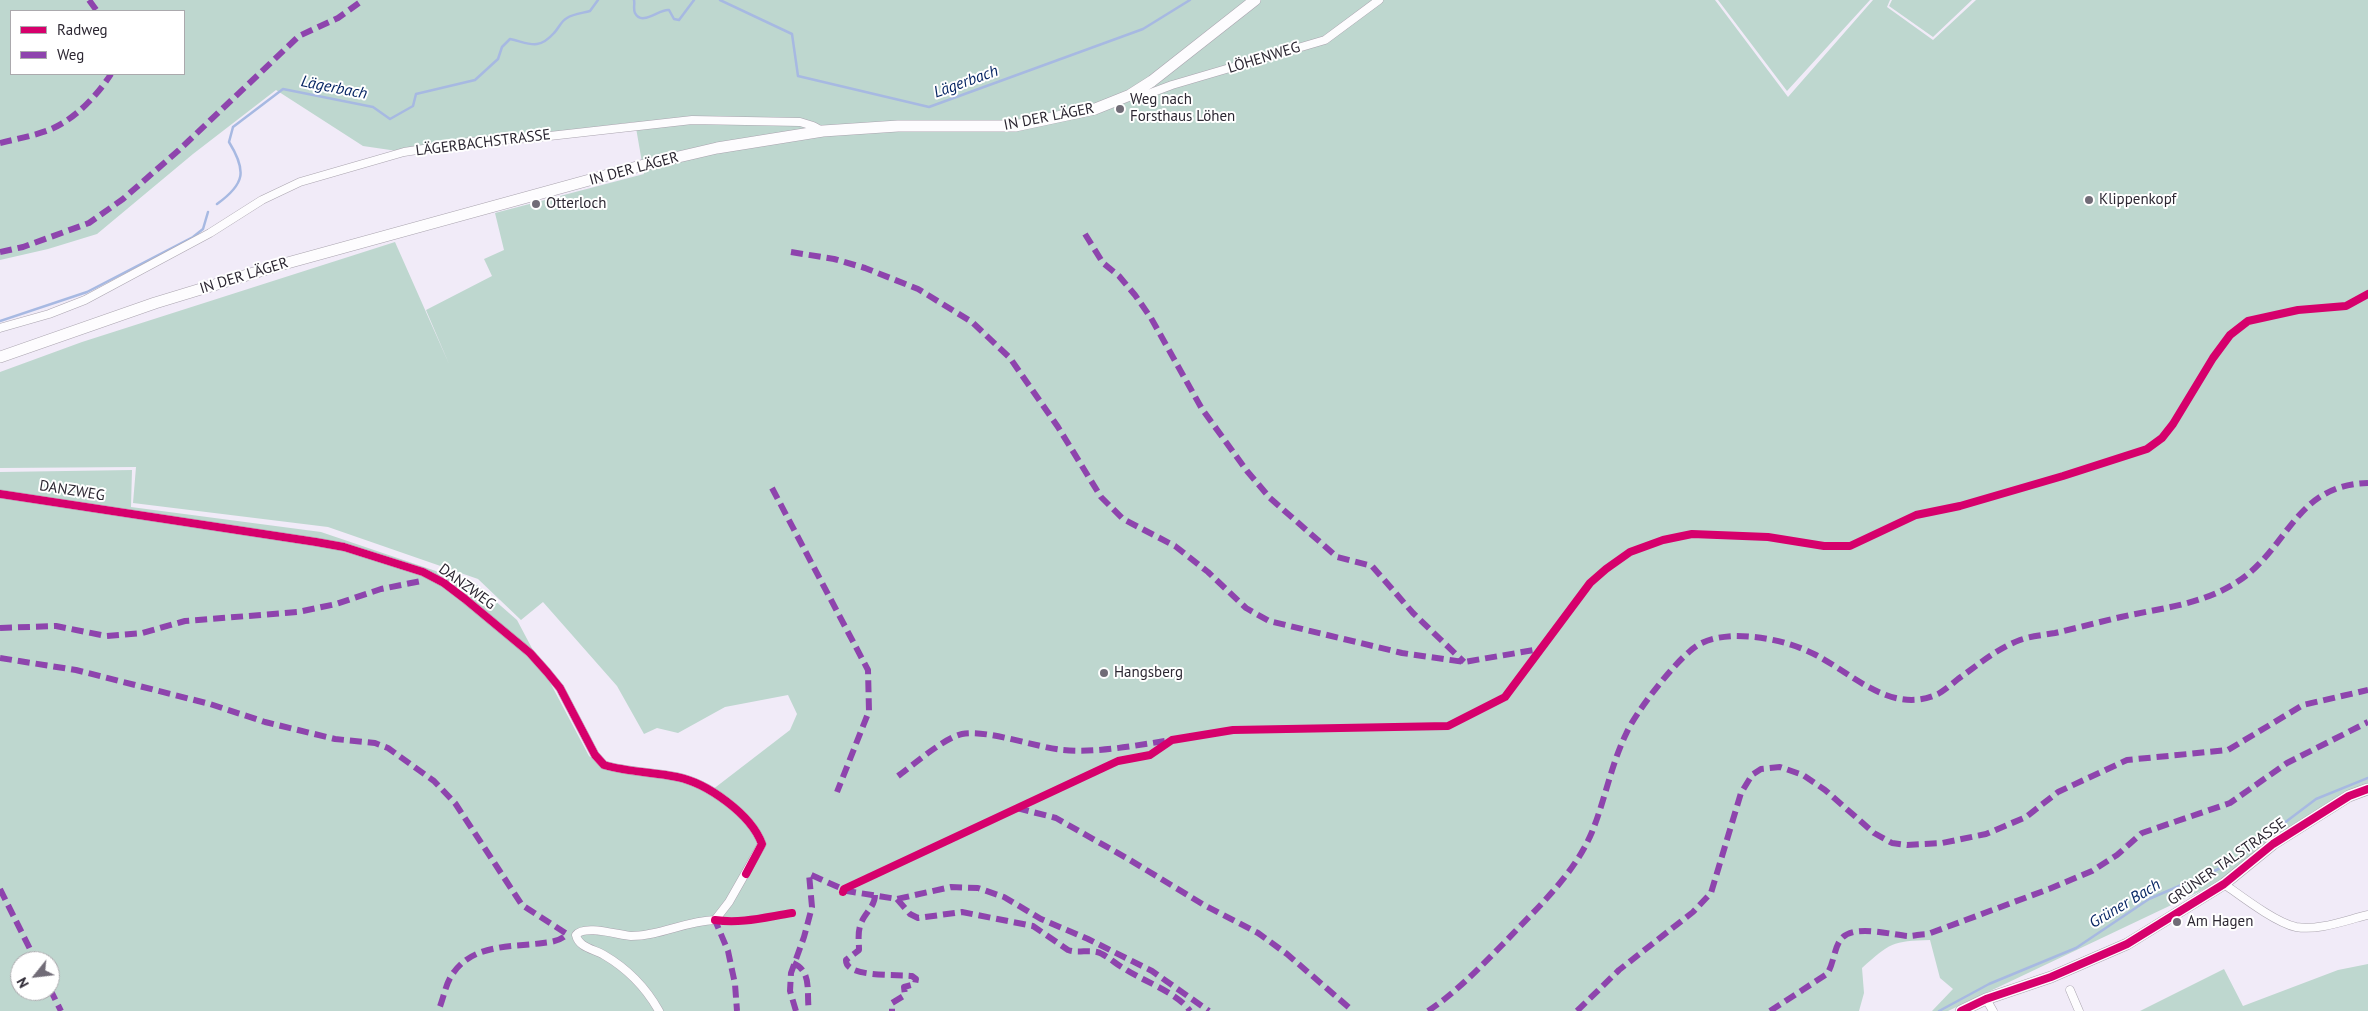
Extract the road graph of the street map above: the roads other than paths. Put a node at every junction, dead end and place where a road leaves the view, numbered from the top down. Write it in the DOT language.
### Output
graph roads {
  1 [pos="1255,0"];
  2 [pos="1379,0"];
  3 [pos="1142,88"];
  4 [pos="823,131"];
  5 [pos="0,328"];
  6 [pos="0,357"];
  7 [pos="0,494"];
  8 [pos="2368,789"];
  9 [pos="2224,884"];
  10 [pos="2368,915"];
  11 [pos="2070,990"];
  12 [pos="1986,999"];
  13 [pos="659,1011"];
  14 [pos="1961,1011"];
  15 [pos="1993,1011"];
  16 [pos="2079,1011"];
  1 -- 3 [label="main road, IN DER LÄGER"];
  2 -- 3 [label="street, LÖHENWEG"];
  3 -- 4 [label="main road, IN DER LÄGER"];
  4 -- 5 [label="street, LÄGERBACHSTRASSE"];
  4 -- 6 [label="main road, IN DER LÄGER"];
  7 -- 13 [label="street, DANZWEG"];
  8 -- 9 [label="main road, GRÜNER TALSTRASSE"];
  9 -- 10 [label="street"];
  9 -- 12 [label="main road, GRÜNER TALSTRASSE"];
  11 -- 16 [label="street"];
  12 -- 14 [label="main road, GRÜNER TALSTRASSE"];
  12 -- 15 [label="street"];
}
